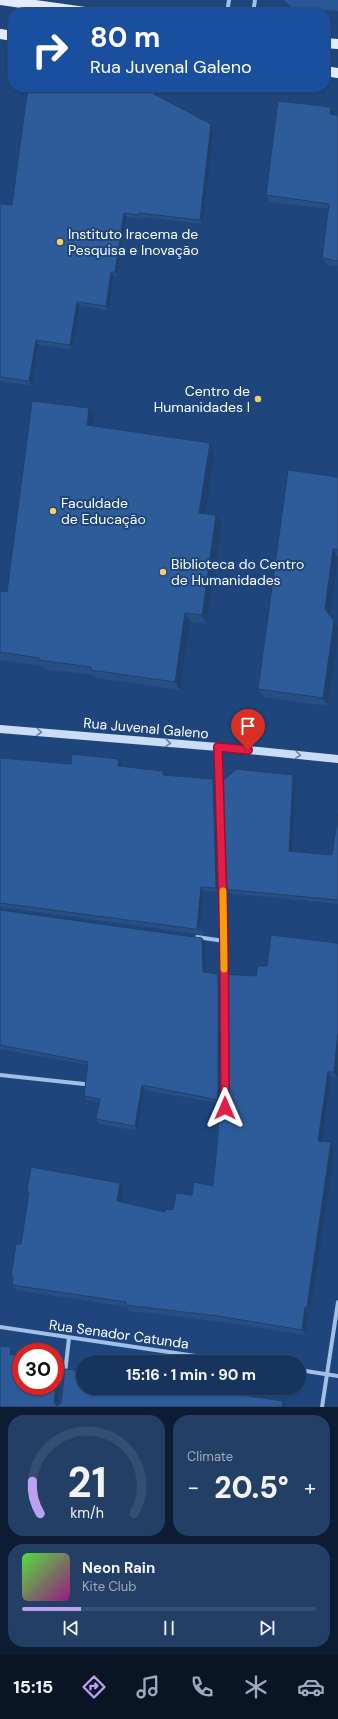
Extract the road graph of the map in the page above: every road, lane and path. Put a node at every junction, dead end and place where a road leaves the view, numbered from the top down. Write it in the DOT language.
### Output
graph roads {
  1 [pos="0,0"];
  2 [pos="57,8"];
  3 [pos="0,729"];
  4 [pos="218,747"];
  5 [pos="338,759"];
  6 [pos="194,936"];
  7 [pos="224,941"];
  8 [pos="224,989"];
  9 [pos="0,1075"];
  10 [pos="84,1084"];
  11 [pos="224,1084"];
  12 [pos="225,1108"];
  13 [pos="338,1302"];
  14 [pos="0,1328"];
  15 [pos="69,1338"];
  16 [pos="187,1355"];
  17 [pos="306,1371"];
  18 [pos="327,1374"];
  19 [pos="64,1376"];
  20 [pos="338,1376"];
  21 [pos="322,1407"];
  1 -- 2 [label="main road"];
  3 -- 4 [label="street, Rua Juvenal Galeno, one-way"];
  4 -- 5 [label="street, Rua Juvenal Galeno, one-way"];
  4 -- 7 [label="street"];
  6 -- 7 [label="street"];
  7 -- 8 [label="street"];
  9 -- 10 [label="street"];
  11 -- 12 [label="street"];
  13 -- 18 [label="street"];
  14 -- 15 [label="street, Rua Senador Catunda"];
  15 -- 16 [label="street, Rua Senador Catunda"];
  15 -- 19 [label="street"];
  17 -- 18 [label="street"];
  18 -- 20 [label="street"];
  18 -- 21 [label="street"];
}
